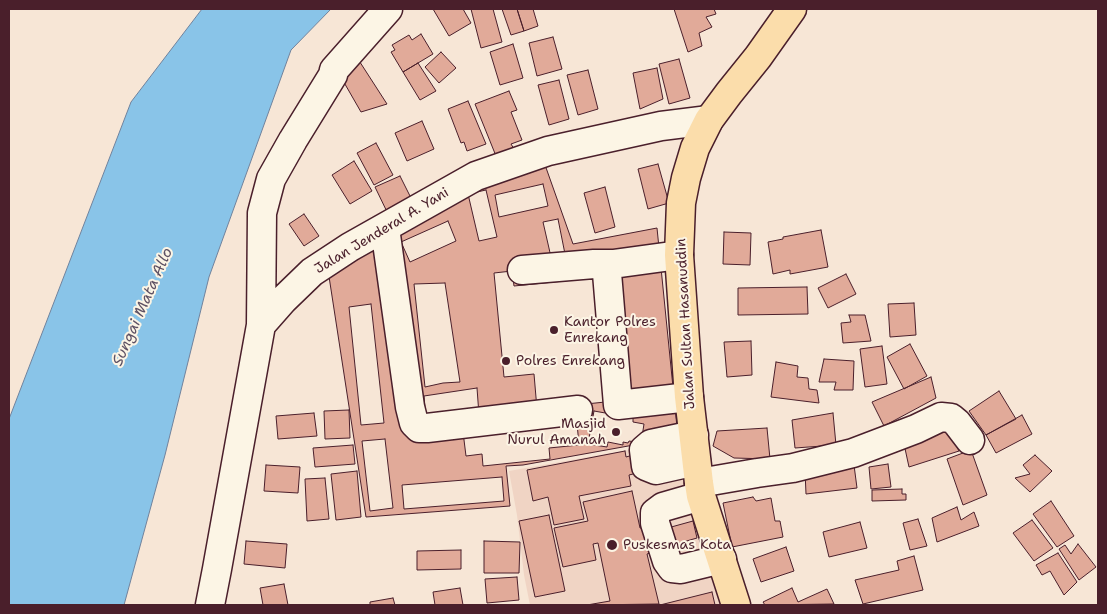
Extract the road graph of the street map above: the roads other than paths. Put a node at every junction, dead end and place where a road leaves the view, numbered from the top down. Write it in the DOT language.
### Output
graph roads {
  1 [pos="388,9"];
  2 [pos="792,9"];
  3 [pos="709,120"];
  4 [pos="671,125"];
  5 [pos="692,156"];
  6 [pos="385,228"];
  7 [pos="679,256"];
  8 [pos="612,264"];
  9 [pos="522,270"];
  10 [pos="261,325"];
  11 [pos="689,397"];
  12 [pos="578,410"];
  13 [pos="970,440"];
  14 [pos="698,469"];
  15 [pos="722,559"];
  16 [pos="210,605"];
  17 [pos="736,605"];
  1 -- 10 [label="street"];
  2 -- 3 [label="highway, Jalan Sultan Hasanuddin"];
  3 -- 4 [label="street, Jalan Jenderal A. Yani"];
  3 -- 5 [label="highway, Jalan Sultan Hasanuddin"];
  4 -- 5 [label="street"];
  4 -- 6 [label="street, Jalan Jenderal A. Yani"];
  5 -- 7 [label="highway, Jalan Sultan Hasanuddin"];
  6 -- 10 [label="street, Jalan Jenderal A. Yani"];
  6 -- 12 [label="street"];
  7 -- 8 [label="street"];
  7 -- 11 [label="highway, Jalan Sultan Hasanuddin"];
  8 -- 9 [label="street"];
  8 -- 11 [label="street"];
  10 -- 16 [label="street"];
  11 -- 14 [label="highway, Jalan Sultan Hasanuddin"];
  13 -- 14 [label="street"];
  14 -- 15 [label="highway, Jalan Sultan Hasanuddin"];
  14 -- 15 [label="street"];
  15 -- 17 [label="highway, Jalan Sultan Hasanuddin"];
}
